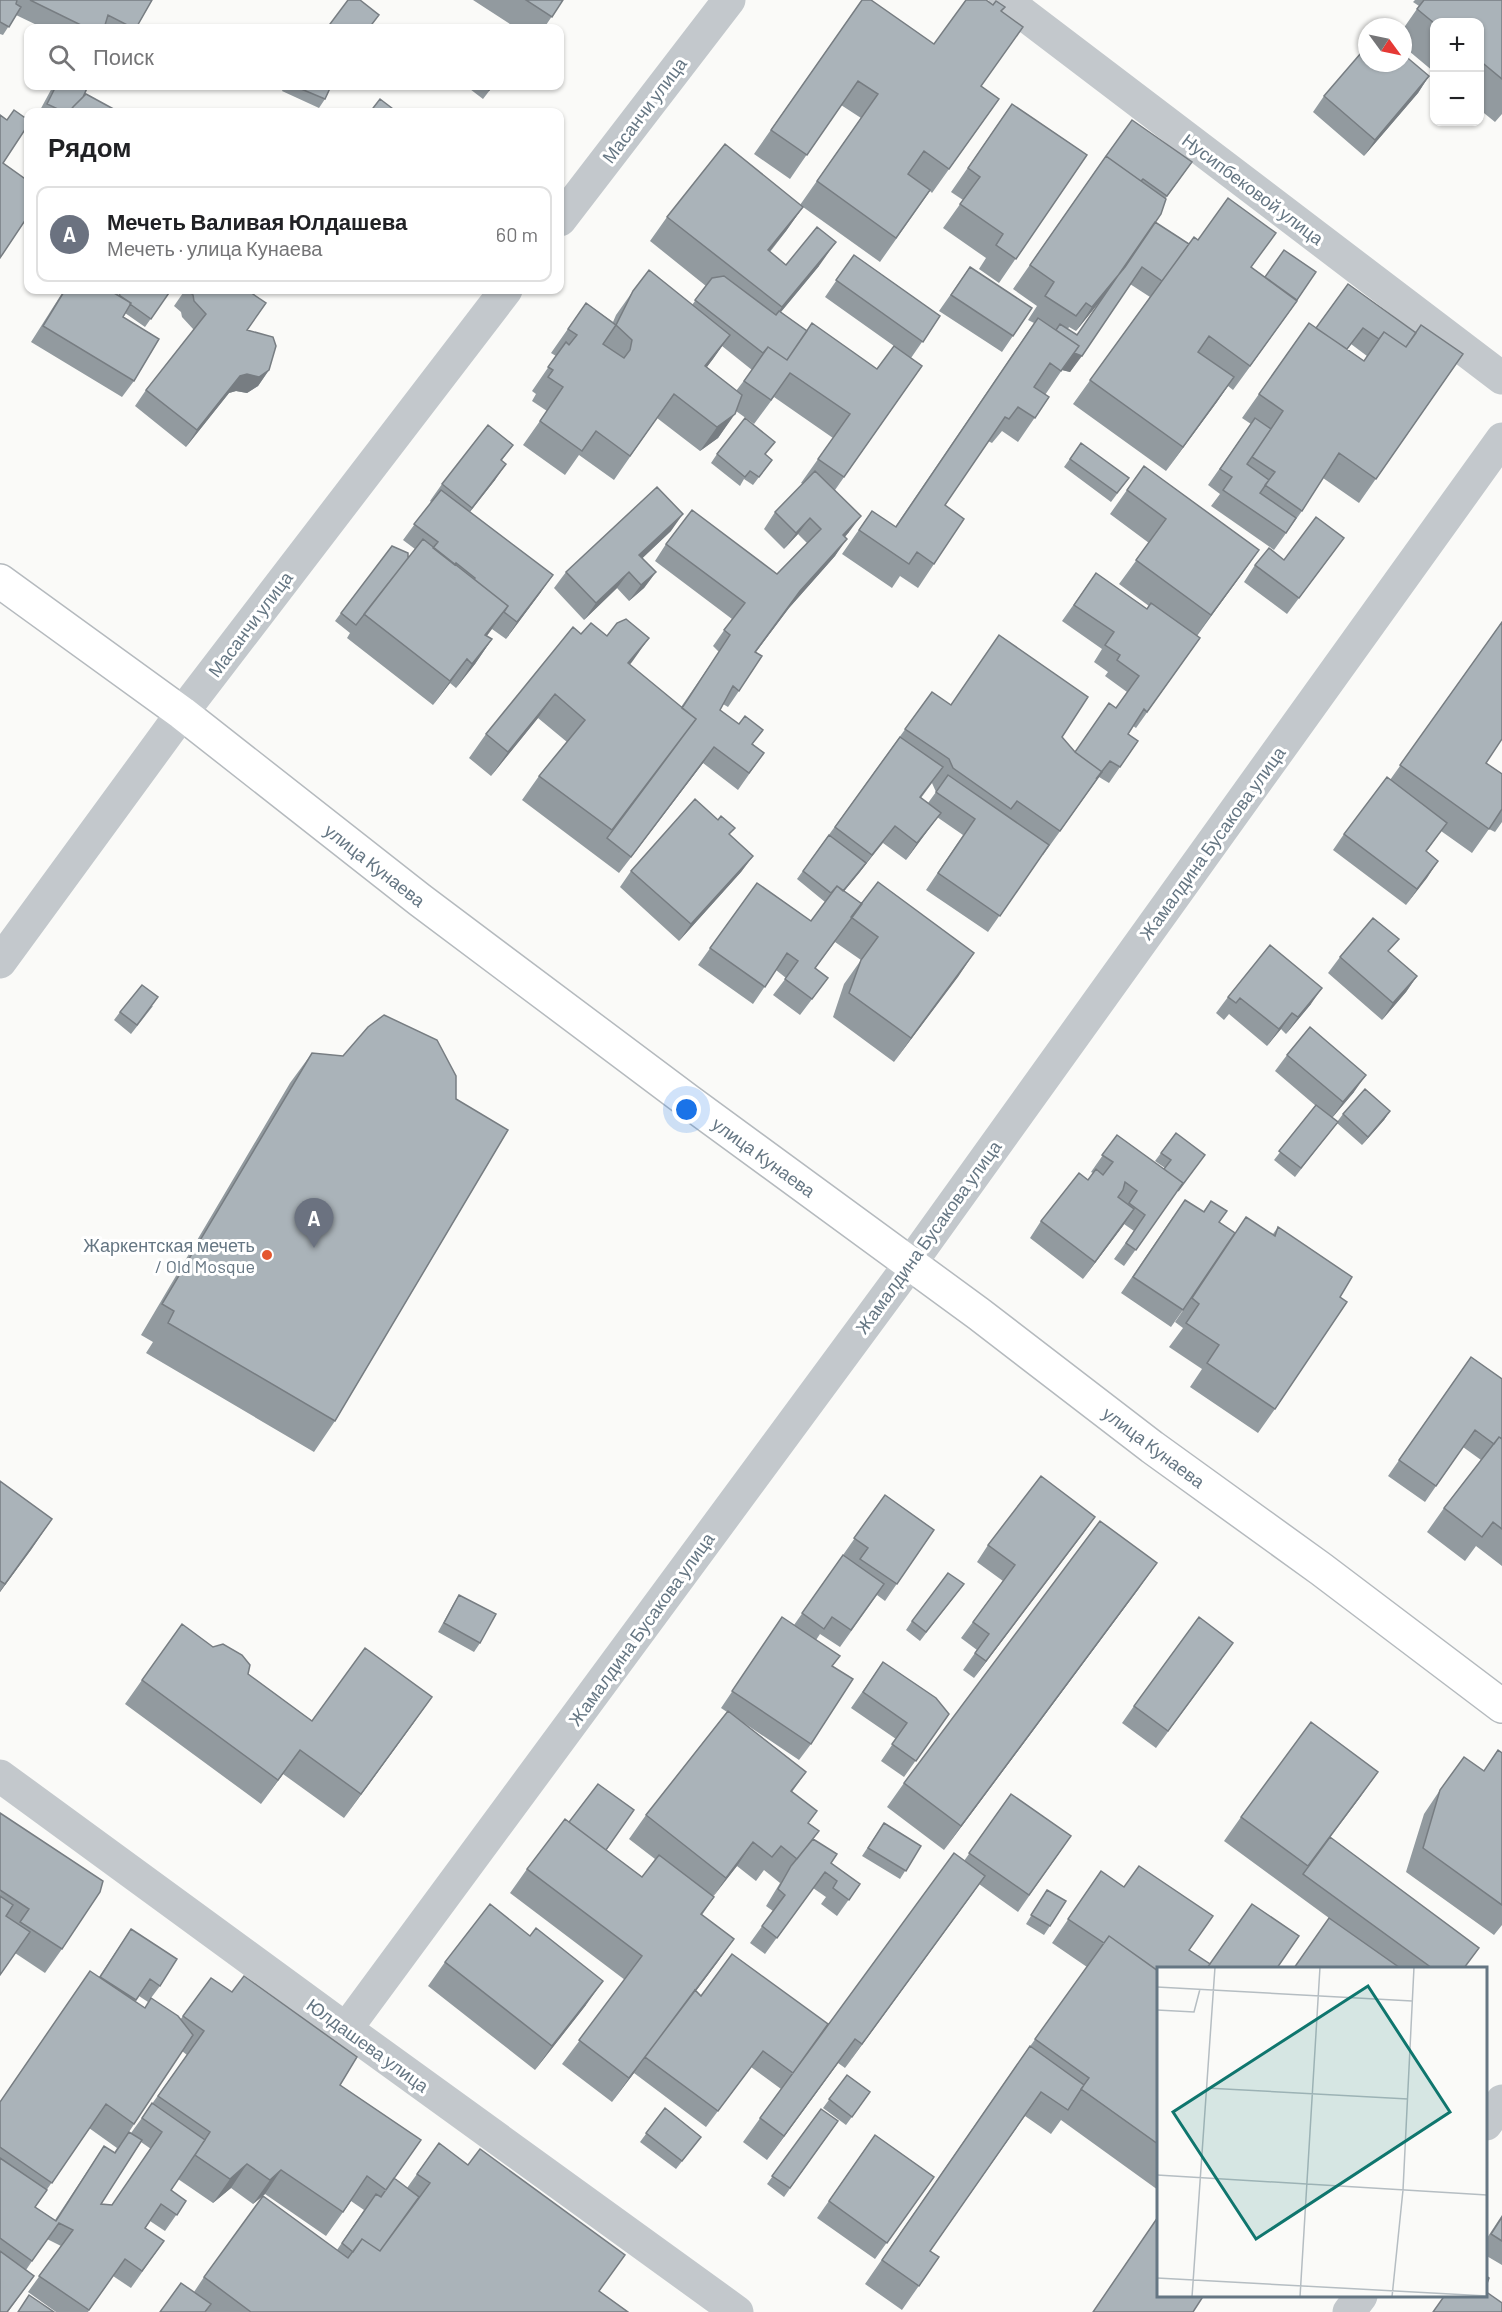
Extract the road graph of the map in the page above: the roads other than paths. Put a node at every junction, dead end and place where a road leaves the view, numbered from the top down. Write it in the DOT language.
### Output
graph roads {
  1 [pos="729,0"];
  2 [pos="1005,0"];
  3 [pos="564,215"];
  4 [pos="503,294"];
  5 [pos="1502,378"];
  6 [pos="1502,439"];
  7 [pos="0,582"];
  8 [pos="182,713"];
  9 [pos="0,962"];
  10 [pos="910,1264"];
  11 [pos="1502,1706"];
  12 [pos="0,1776"];
  13 [pos="346,2029"];
  14 [pos="1502,2101"];
  15 [pos="1487,2121"];
  16 [pos="1360,2297"];
  17 [pos="737,2312"];
  18 [pos="1350,2312"];
  1 -- 3 [label="street, Масанчи улица"];
  2 -- 5 [label="street, Нусипбековой улица"];
  4 -- 8 [label="street, Масанчи улица"];
  6 -- 10 [label="street, Жамалдина Бусакова улица"];
  7 -- 8 [label="main road, улица Кунаева"];
  8 -- 9 [label="street, Масанчи улица"];
  8 -- 10 [label="main road, улица Кунаева"];
  10 -- 11 [label="main road, улица Кунаева"];
  10 -- 13 [label="street, Жамалдина Бусакова улица"];
  12 -- 13 [label="street, Юлдашева улица"];
  13 -- 17 [label="street, Юлдашева улица"];
  14 -- 15 [label="street"];
  16 -- 18 [label="street"];
}
